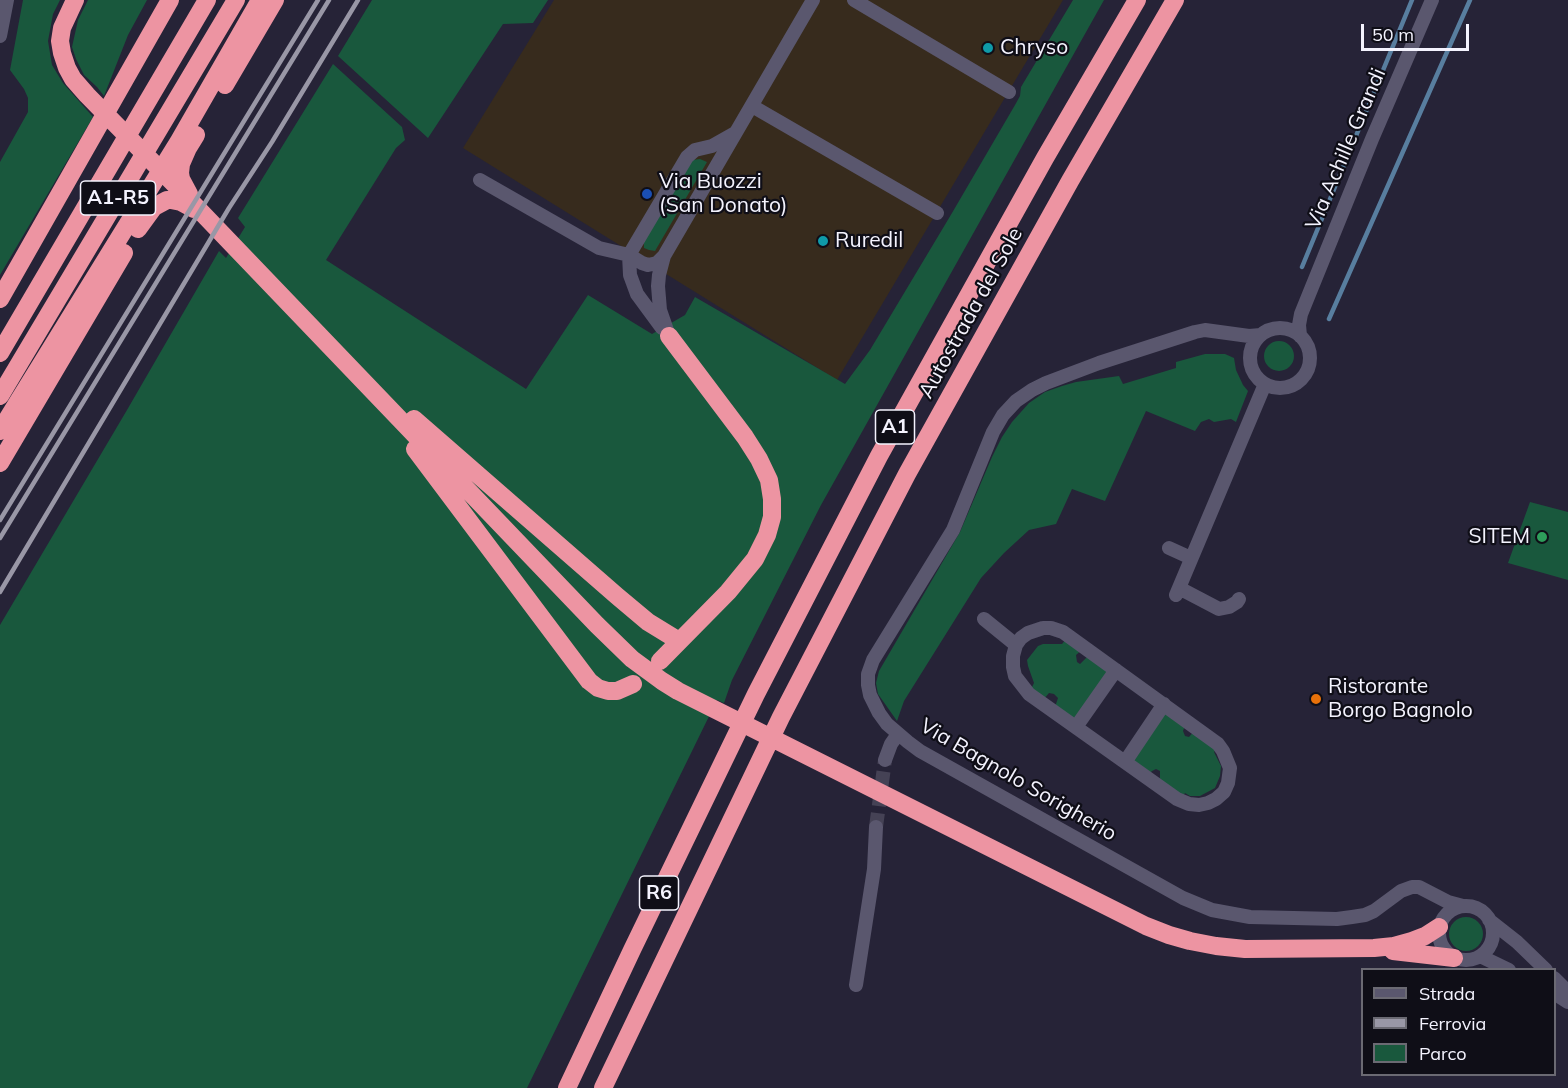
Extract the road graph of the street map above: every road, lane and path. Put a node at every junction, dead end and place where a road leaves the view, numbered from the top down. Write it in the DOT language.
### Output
graph roads {
  1 [pos="7,0"];
  2 [pos="75,0"];
  3 [pos="170,0"];
  4 [pos="207,0"];
  5 [pos="236,0"];
  6 [pos="260,0"];
  7 [pos="275,0"];
  8 [pos="813,0"];
  9 [pos="854,0"];
  10 [pos="1137,0"];
  11 [pos="1175,0"];
  12 [pos="1432,0"];
  13 [pos="0,36"];
  14 [pos="1008,92"];
  15 [pos="752,106"];
  16 [pos="737,132"];
  17 [pos="700,149"];
  18 [pos="714,171"];
  19 [pos="480,180"];
  20 [pos="937,213"];
  21 [pos="204,215"];
  22 [pos="629,255"];
  23 [pos="663,256"];
  24 [pos="0,299"];
  25 [pos="1301,314"];
  26 [pos="1281,328"];
  27 [pos="1238,335"];
  28 [pos="1261,335"];
  29 [pos="669,336"];
  30 [pos="1300,336"];
  31 [pos="0,353"];
  32 [pos="1251,358"];
  33 [pos="363,381"];
  34 [pos="1265,384"];
  35 [pos="0,396"];
  36 [pos="0,430"];
  37 [pos="0,463"];
  38 [pos="1169,548"];
  39 [pos="1191,558"];
  40 [pos="1239,598"];
  41 [pos="984,619"];
  42 [pos="679,641"];
  43 [pos="1016,645"];
  44 [pos="660,662"];
  45 [pos="1116,670"];
  46 [pos="633,684"];
  47 [pos="753,700"];
  48 [pos="1164,704"];
  49 [pos="781,717"];
  50 [pos="1076,727"];
  51 [pos="898,734"];
  52 [pos="885,760"];
  53 [pos="1125,762"];
  54 [pos="876,827"];
  55 [pos="1425,890"];
  56 [pos="1463,906"];
  57 [pos="1489,920"];
  58 [pos="1440,925"];
  59 [pos="1374,948"];
  60 [pos="1480,956"];
  61 [pos="1454,958"];
  62 [pos="1507,968"];
  63 [pos="1545,968"];
  64 [pos="1556,980"];
  65 [pos="856,985"];
  66 [pos="1568,992"];
  67 [pos="567,1088"];
  68 [pos="603,1088"];
  1 -- 13 [label="street"];
  2 -- 21 [label="highway"];
  3 -- 24 [label="highway"];
  4 -- 31 [label="highway, A1-R5"];
  5 -- 35 [label="highway, A1-R5"];
  6 -- 36 [label="highway"];
  7 -- 21 [label="highway"];
  8 -- 15 [label="street"];
  9 -- 14 [label="street"];
  10 -- 47 [label="highway, Autostrada del Sole / A1"];
  11 -- 49 [label="highway, Autostrada del Sole / A1"];
  12 -- 25 [label="street, Via Achille Grandi"];
  15 -- 16 [label="street"];
  15 -- 20 [label="street"];
  16 -- 17 [label="street"];
  16 -- 18 [label="street"];
  17 -- 18 [label="street"];
  17 -- 22 [label="street"];
  18 -- 23 [label="street"];
  19 -- 22 [label="street"];
  21 -- 33 [label="highway"];
  21 -- 37 [label="highway"];
  22 -- 23 [label="street"];
  22 -- 29 [label="street"];
  23 -- 29 [label="street"];
  25 -- 26 [label="street"];
  25 -- 30 [label="street, Via Achille Grandi"];
  26 -- 28 [label="street"];
  26 -- 30 [label="street"];
  27 -- 28 [label="street, Via Bagnolo Sorigherio"];
  27 -- 32 [label="street"];
  27 -- 51 [label="street, Via Bagnolo Sorigherio"];
  28 -- 32 [label="street"];
  29 -- 42 [label="highway"];
  30 -- 34 [label="street"];
  32 -- 34 [label="street"];
  33 -- 42 [label="highway"];
  33 -- 46 [label="highway"];
  33 -- 59 [label="highway"];
  34 -- 39 [label="street"];
  38 -- 39 [label="street"];
  39 -- 40 [label="street"];
  41 -- 43 [label="street"];
  42 -- 44 [label="highway"];
  43 -- 45 [label="street"];
  43 -- 50 [label="street"];
  45 -- 48 [label="street"];
  45 -- 50 [label="street"];
  47 -- 67 [label="highway, R6"];
  48 -- 53 [label="street"];
  48 -- 53 [label="street"];
  49 -- 68 [label="highway, R6"];
  50 -- 53 [label="street"];
  51 -- 52 [label="street"];
  51 -- 55 [label="street, Via Bagnolo Sorigherio"];
  54 -- 65 [label="street"];
  55 -- 56 [label="street"];
  55 -- 58 [label="street"];
  56 -- 57 [label="street"];
  56 -- 58 [label="street"];
  57 -- 60 [label="street"];
  57 -- 63 [label="street"];
  58 -- 59 [label="highway"];
  58 -- 61 [label="street"];
  59 -- 61 [label="highway"];
  60 -- 61 [label="street"];
  60 -- 62 [label="street"];
  64 -- 66 [label="street"];
}
